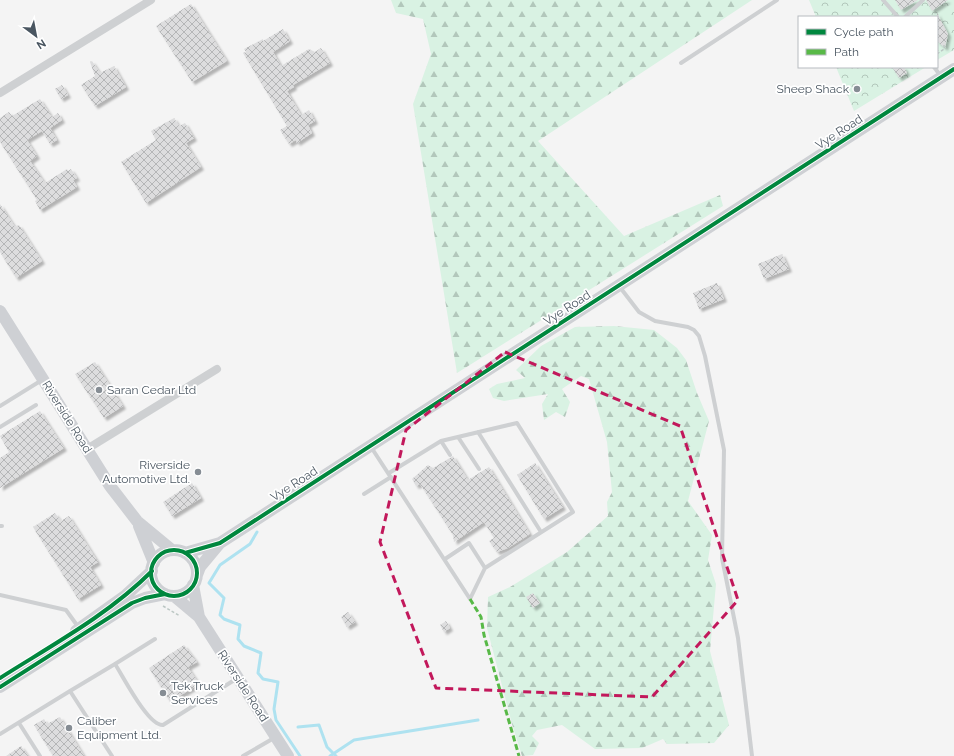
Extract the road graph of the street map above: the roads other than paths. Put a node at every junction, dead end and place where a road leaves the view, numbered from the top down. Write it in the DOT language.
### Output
graph roads {
  1 [pos="151,0"];
  2 [pos="777,0"];
  3 [pos="883,0"];
  4 [pos="923,0"];
  5 [pos="897,16"];
  6 [pos="906,16"];
  7 [pos="681,63"];
  8 [pos="935,68"];
  9 [pos="954,69"];
  10 [pos="942,77"];
  11 [pos="0,93"];
  12 [pos="619,286"];
  13 [pos="0,311"];
  14 [pos="217,369"];
  15 [pos="43,379"];
  16 [pos="36,404"];
  17 [pos="0,406"];
  18 [pos="0,427"];
  19 [pos="478,432"];
  20 [pos="458,437"];
  21 [pos="441,441"];
  22 [pos="371,447"];
  23 [pos="87,449"];
  24 [pos="450,454"];
  25 [pos="479,469"];
  26 [pos="390,475"];
  27 [pos="364,494"];
  28 [pos="137,521"];
  29 [pos="541,532"];
  30 [pos="220,543"];
  31 [pos="172,550"];
  32 [pos="185,553"];
  33 [pos="445,559"];
  34 [pos="153,567"];
  35 [pos="485,568"];
  36 [pos="195,580"];
  37 [pos="0,595"];
  38 [pos="169,595"];
  39 [pos="199,617"];
  40 [pos="79,628"];
  41 [pos="155,639"];
  42 [pos="115,664"];
  43 [pos="0,678"];
  44 [pos="238,678"];
  45 [pos="0,686"];
  46 [pos="70,691"];
  47 [pos="19,723"];
  48 [pos="0,734"];
  49 [pos="276,736"];
  50 [pos="40,756"];
  51 [pos="112,756"];
  52 [pos="243,756"];
  53 [pos="288,756"];
  54 [pos="752,756"];
  1 -- 11 [label="street"];
  2 -- 7 [label="lane"];
  3 -- 5 [label="lane"];
  4 -- 6 [label="lane"];
  8 -- 10 [label="lane"];
  9 -- 10 [label="main road, Vye Road"];
  10 -- 12 [label="main road, Vye Road"];
  12 -- 22 [label="main road, Vye Road"];
  12 -- 54 [label="lane"];
  13 -- 15 [label="main road, Riverside Road"];
  14 -- 23 [label="street"];
  15 -- 17 [label="lane"];
  15 -- 23 [label="main road, Riverside Road"];
  16 -- 18 [label="lane"];
  19 -- 20 [label="lane"];
  19 -- 29 [label="lane"];
  19 -- 29 [label="lane"];
  20 -- 21 [label="lane"];
  20 -- 25 [label="lane"];
  21 -- 24 [label="lane"];
  21 -- 26 [label="lane"];
  22 -- 26 [label="lane"];
  22 -- 30 [label="main road, Vye Road"];
  23 -- 28 [label="main road, Riverside Road"];
  26 -- 27 [label="lane"];
  26 -- 33 [label="lane"];
  28 -- 31 [label="main road, Riverside Road"];
  28 -- 34 [label="main road, Riverside Road"];
  29 -- 35 [label="lane"];
  30 -- 32 [label="main road, Vye Road"];
  30 -- 36 [label="main road, Vye Road"];
  31 -- 32 [label="main road"];
  31 -- 34 [label="main road"];
  32 -- 36 [label="main road"];
  33 -- 35 [label="lane"];
  33 -- 35 [label="lane"];
  34 -- 38 [label="main road"];
  34 -- 40 [label="main road"];
  36 -- 38 [label="main road"];
  36 -- 39 [label="main road, Riverside Road"];
  37 -- 40 [label="lane"];
  38 -- 39 [label="main road, Riverside Road"];
  38 -- 45 [label="main road"];
  39 -- 44 [label="main road, Riverside Road"];
  40 -- 43 [label="main road"];
  41 -- 42 [label="lane"];
  42 -- 44 [label="lane"];
  42 -- 46 [label="lane"];
  44 -- 49 [label="main road, Riverside Road"];
  46 -- 47 [label="lane"];
  46 -- 51 [label="lane"];
  47 -- 48 [label="lane"];
  47 -- 50 [label="lane"];
  49 -- 52 [label="lane"];
  49 -- 53 [label="main road, Riverside Road"];
}
